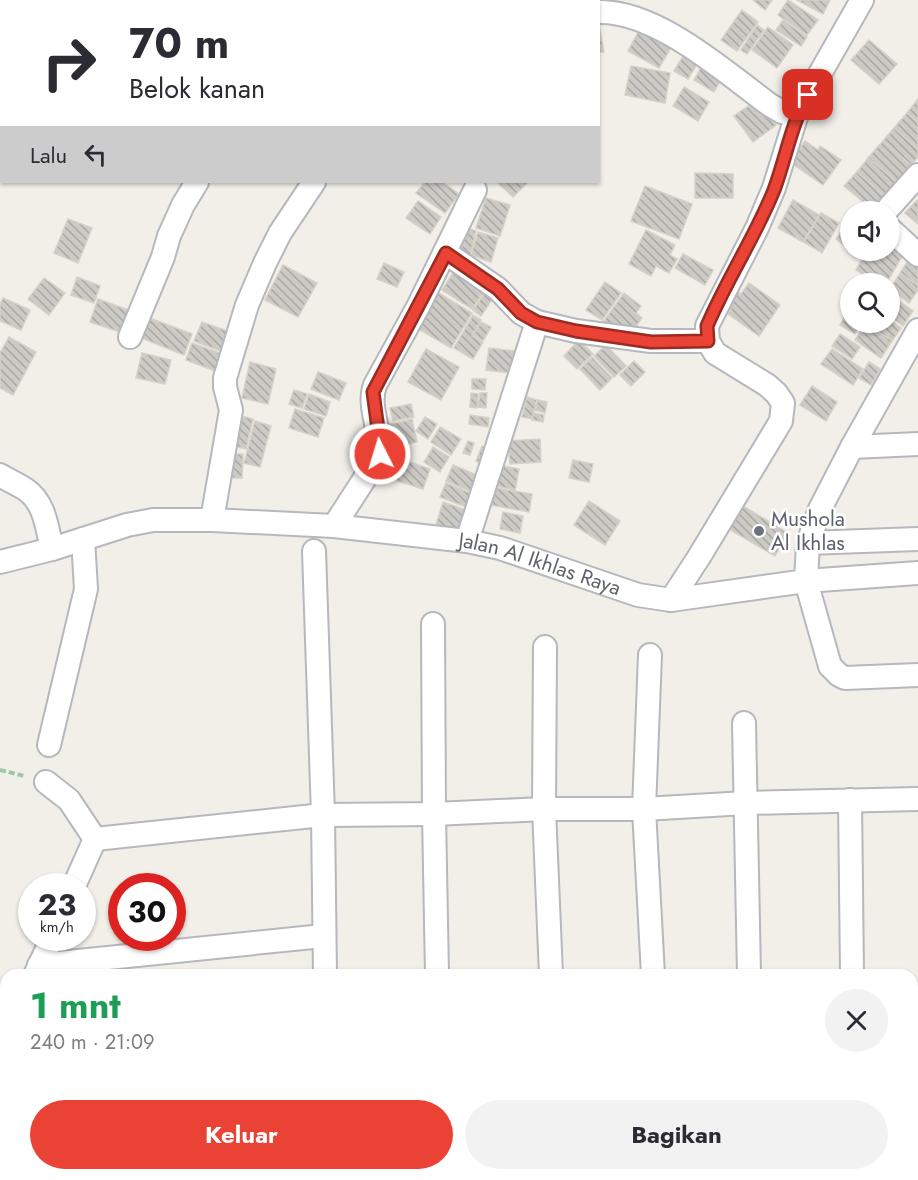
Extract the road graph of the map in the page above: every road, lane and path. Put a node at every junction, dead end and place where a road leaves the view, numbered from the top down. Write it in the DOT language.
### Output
graph roads {
  1 [pos="862,0"];
  2 [pos="600,12"];
  3 [pos="797,114"];
  4 [pos="918,175"];
  5 [pos="196,183"];
  6 [pos="313,183"];
  7 [pos="471,184"];
  8 [pos="895,201"];
  9 [pos="900,238"];
  10 [pos="446,253"];
  11 [pos="918,255"];
  12 [pos="537,322"];
  13 [pos="130,337"];
  14 [pos="916,337"];
  15 [pos="708,341"];
  16 [pos="918,444"];
  17 [pos="852,447"];
  18 [pos="0,475"];
  19 [pos="212,520"];
  20 [pos="334,526"];
  21 [pos="83,539"];
  22 [pos="918,539"];
  23 [pos="467,541"];
  24 [pos="808,543"];
  25 [pos="52,549"];
  26 [pos="314,551"];
  27 [pos="0,562"];
  28 [pos="918,573"];
  29 [pos="807,581"];
  30 [pos="671,600"];
  31 [pos="433,624"];
  32 [pos="545,647"];
  33 [pos="650,656"];
  34 [pos="918,675"];
  35 [pos="744,723"];
  36 [pos="49,745"];
  37 [pos="46,782"];
  38 [pos="918,799"];
  39 [pos="850,800"];
  40 [pos="746,803"];
  41 [pos="544,809"];
  42 [pos="645,809"];
  43 [pos="434,814"];
  44 [pos="323,815"];
  45 [pos="95,839"];
  46 [pos="80,873"];
  47 [pos="323,936"];
  48 [pos="46,951"];
  49 [pos="37,969"];
  50 [pos="45,969"];
  51 [pos="325,969"];
  52 [pos="437,969"];
  53 [pos="551,969"];
  54 [pos="653,969"];
  55 [pos="749,969"];
  56 [pos="852,969"];
  1 -- 3 [label="street"];
  2 -- 3 [label="street"];
  3 -- 15 [label="street"];
  4 -- 8 [label="street"];
  5 -- 13 [label="street"];
  6 -- 19 [label="street"];
  7 -- 10 [label="street"];
  9 -- 11 [label="street"];
  10 -- 12 [label="street"];
  10 -- 20 [label="street"];
  12 -- 15 [label="street"];
  12 -- 23 [label="street"];
  14 -- 17 [label="street"];
  15 -- 30 [label="street"];
  16 -- 17 [label="street"];
  17 -- 24 [label="street"];
  18 -- 25 [label="street"];
  19 -- 20 [label="street, Jalan Al Ikhlas Raya"];
  19 -- 21 [label="street, Jalan Al Ikhlas Raya"];
  20 -- 23 [label="street, Jalan Al Ikhlas Raya"];
  21 -- 25 [label="street, Jalan Al Ikhlas Raya"];
  21 -- 36 [label="street"];
  22 -- 24 [label="street"];
  23 -- 30 [label="street, Jalan Al Ikhlas Raya"];
  24 -- 29 [label="street"];
  25 -- 27 [label="street, Jalan Al Ikhlas Raya"];
  26 -- 44 [label="street"];
  28 -- 29 [label="street, Jalan Al Ikhlas Raya"];
  29 -- 30 [label="street, Jalan Al Ikhlas Raya"];
  29 -- 34 [label="street"];
  31 -- 43 [label="street"];
  32 -- 41 [label="street"];
  33 -- 42 [label="street"];
  35 -- 40 [label="street"];
  37 -- 45 [label="street"];
  38 -- 39 [label="street"];
  39 -- 40 [label="street"];
  39 -- 56 [label="street"];
  40 -- 42 [label="street"];
  40 -- 55 [label="street"];
  41 -- 42 [label="street"];
  41 -- 43 [label="street"];
  41 -- 53 [label="street"];
  42 -- 54 [label="street"];
  43 -- 44 [label="street"];
  43 -- 52 [label="street"];
  44 -- 45 [label="street"];
  44 -- 47 [label="street"];
  45 -- 46 [label="street"];
  47 -- 50 [label="street"];
  47 -- 51 [label="street"];
  48 -- 49 [label="street"];
}
